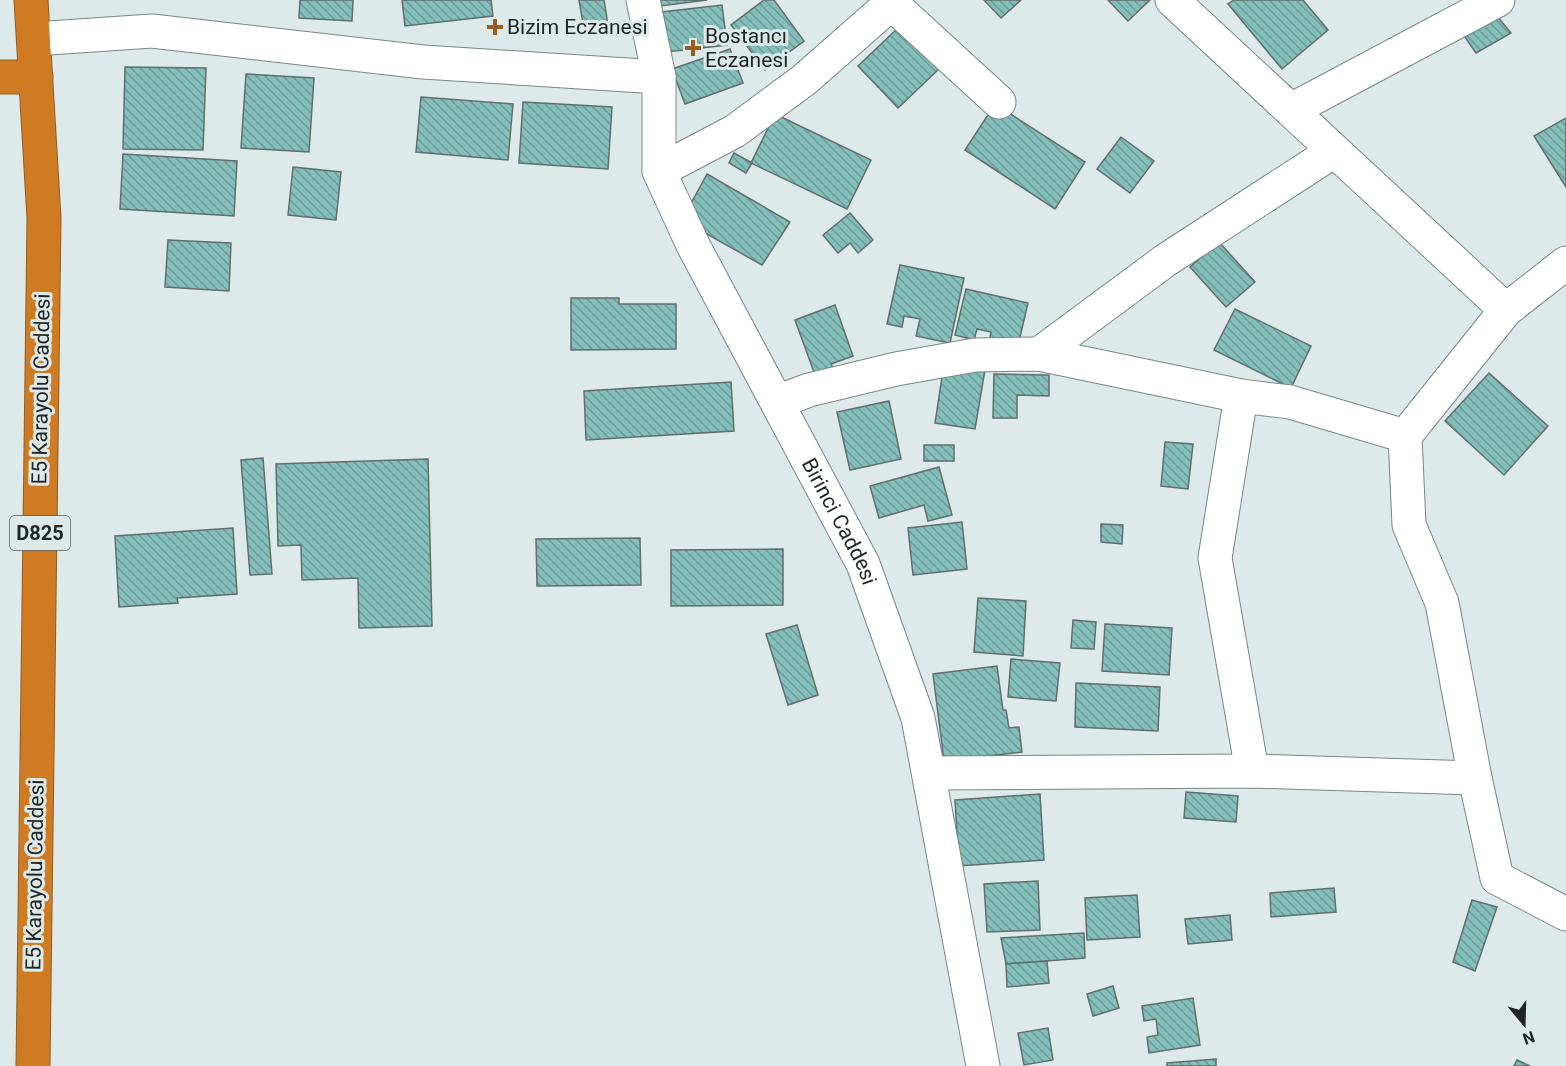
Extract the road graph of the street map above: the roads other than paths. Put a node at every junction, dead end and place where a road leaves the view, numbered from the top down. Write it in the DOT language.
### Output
graph roads {
  1 [pos="31,0"];
  2 [pos="643,0"];
  3 [pos="1172,0"];
  4 [pos="1498,0"];
  5 [pos="893,2"];
  6 [pos="33,39"];
  7 [pos="0,77"];
  8 [pos="36,77"];
  9 [pos="659,77"];
  10 [pos="999,102"];
  11 [pos="1291,110"];
  12 [pos="1334,151"];
  13 [pos="659,171"];
  14 [pos="1566,263"];
  15 [pos="1506,310"];
  16 [pos="1039,354"];
  17 [pos="1241,396"];
  18 [pos="777,402"];
  19 [pos="1405,436"];
  20 [pos="1252,771"];
  21 [pos="928,773"];
  22 [pos="1475,778"];
  23 [pos="1566,914"];
  24 [pos="33,1066"];
  25 [pos="983,1066"];
  1 -- 6 [label="highway, E5 Karayolu Caddesi / D825"];
  2 -- 9 [label="street, Birinci Caddesi"];
  3 -- 11 [label="street"];
  4 -- 11 [label="street"];
  5 -- 10 [label="street"];
  5 -- 13 [label="street"];
  6 -- 8 [label="highway, E5 Karayolu Caddesi / D825"];
  6 -- 9 [label="street"];
  7 -- 8 [label="highway"];
  8 -- 24 [label="highway, E5 Karayolu Caddesi / D825"];
  9 -- 13 [label="street, Birinci Caddesi"];
  11 -- 12 [label="street"];
  12 -- 15 [label="street"];
  12 -- 16 [label="street"];
  13 -- 18 [label="street, Birinci Caddesi"];
  14 -- 15 [label="street"];
  15 -- 19 [label="street"];
  16 -- 17 [label="street"];
  16 -- 18 [label="street"];
  17 -- 19 [label="street"];
  17 -- 20 [label="street"];
  18 -- 21 [label="street, Birinci Caddesi"];
  19 -- 22 [label="street"];
  20 -- 21 [label="street"];
  20 -- 22 [label="street"];
  21 -- 25 [label="street, Birinci Caddesi"];
  22 -- 23 [label="street"];
}
